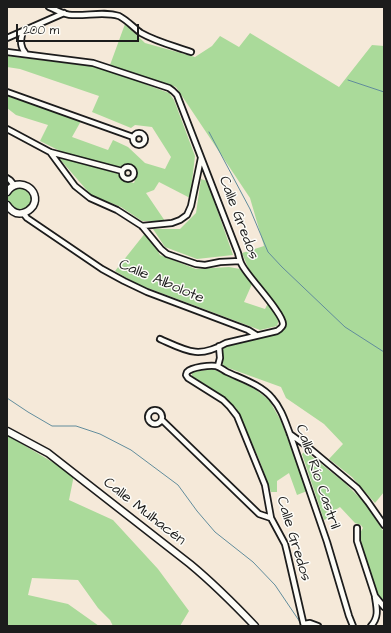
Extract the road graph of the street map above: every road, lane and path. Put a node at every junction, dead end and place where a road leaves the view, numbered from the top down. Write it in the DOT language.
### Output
graph roads {
  1 [pos="49,7"];
  2 [pos="64,14"];
  3 [pos="23,31"];
  4 [pos="7,38"];
  5 [pos="7,52"];
  6 [pos="191,52"];
  7 [pos="26,54"];
  8 [pos="7,92"];
  9 [pos="7,129"];
  10 [pos="133,137"];
  11 [pos="50,152"];
  12 [pos="201,158"];
  13 [pos="122,171"];
  14 [pos="197,174"];
  15 [pos="208,174"];
  16 [pos="7,178"];
  17 [pos="14,185"];
  18 [pos="7,192"];
  19 [pos="7,205"];
  20 [pos="12,211"];
  21 [pos="23,213"];
  22 [pos="7,216"];
  23 [pos="142,226"];
  24 [pos="240,261"];
  25 [pos="256,335"];
  26 [pos="160,339"];
  27 [pos="219,346"];
  28 [pos="218,366"];
  29 [pos="162,420"];
  30 [pos="7,431"];
  31 [pos="290,434"];
  32 [pos="304,444"];
  33 [pos="295,450"];
  34 [pos="271,518"];
  35 [pos="384,526"];
  36 [pos="357,528"];
  37 [pos="374,596"];
  38 [pos="384,608"];
  39 [pos="377,611"];
  40 [pos="304,625"];
  41 [pos="254,626"];
  42 [pos="318,626"];
  43 [pos="353,626"];
  44 [pos="371,626"];
  1 -- 2 [label="street"];
  2 -- 3 [label="street"];
  2 -- 6 [label="street"];
  3 -- 4 [label="street"];
  3 -- 7 [label="street"];
  5 -- 7 [label="street, Calle Gredos"];
  7 -- 12 [label="street, Calle Gredos"];
  8 -- 10 [label="street"];
  9 -- 11 [label="street"];
  11 -- 13 [label="street"];
  11 -- 23 [label="street"];
  12 -- 14 [label="street"];
  12 -- 15 [label="street, Calle Gredos"];
  14 -- 15 [label="street"];
  14 -- 23 [label="street"];
  15 -- 24 [label="street, Calle Gredos"];
  16 -- 17 [label="street"];
  17 -- 18 [label="street"];
  17 -- 21 [label="street"];
  19 -- 20 [label="street"];
  20 -- 21 [label="street"];
  20 -- 22 [label="street"];
  21 -- 25 [label="street, Calle Albolote"];
  23 -- 24 [label="street"];
  24 -- 25 [label="street, Calle Gredos"];
  25 -- 27 [label="street, Calle Gredos"];
  26 -- 27 [label="street, Calle Gredos"];
  27 -- 28 [label="street"];
  28 -- 31 [label="street, Calle Río Castril"];
  28 -- 34 [label="street, Calle Gredos"];
  29 -- 34 [label="street"];
  30 -- 41 [label="street, Calle Mulhacén"];
  31 -- 32 [label="street"];
  31 -- 33 [label="street, Calle Río Castril"];
  32 -- 33 [label="street"];
  32 -- 35 [label="street"];
  33 -- 43 [label="street, Calle Río Castril"];
  34 -- 40 [label="street, Calle Gredos"];
  36 -- 37 [label="street"];
  37 -- 38 [label="street"];
  37 -- 39 [label="street"];
  38 -- 39 [label="street"];
  39 -- 44 [label="street"];
  40 -- 42 [label="street"];
}
